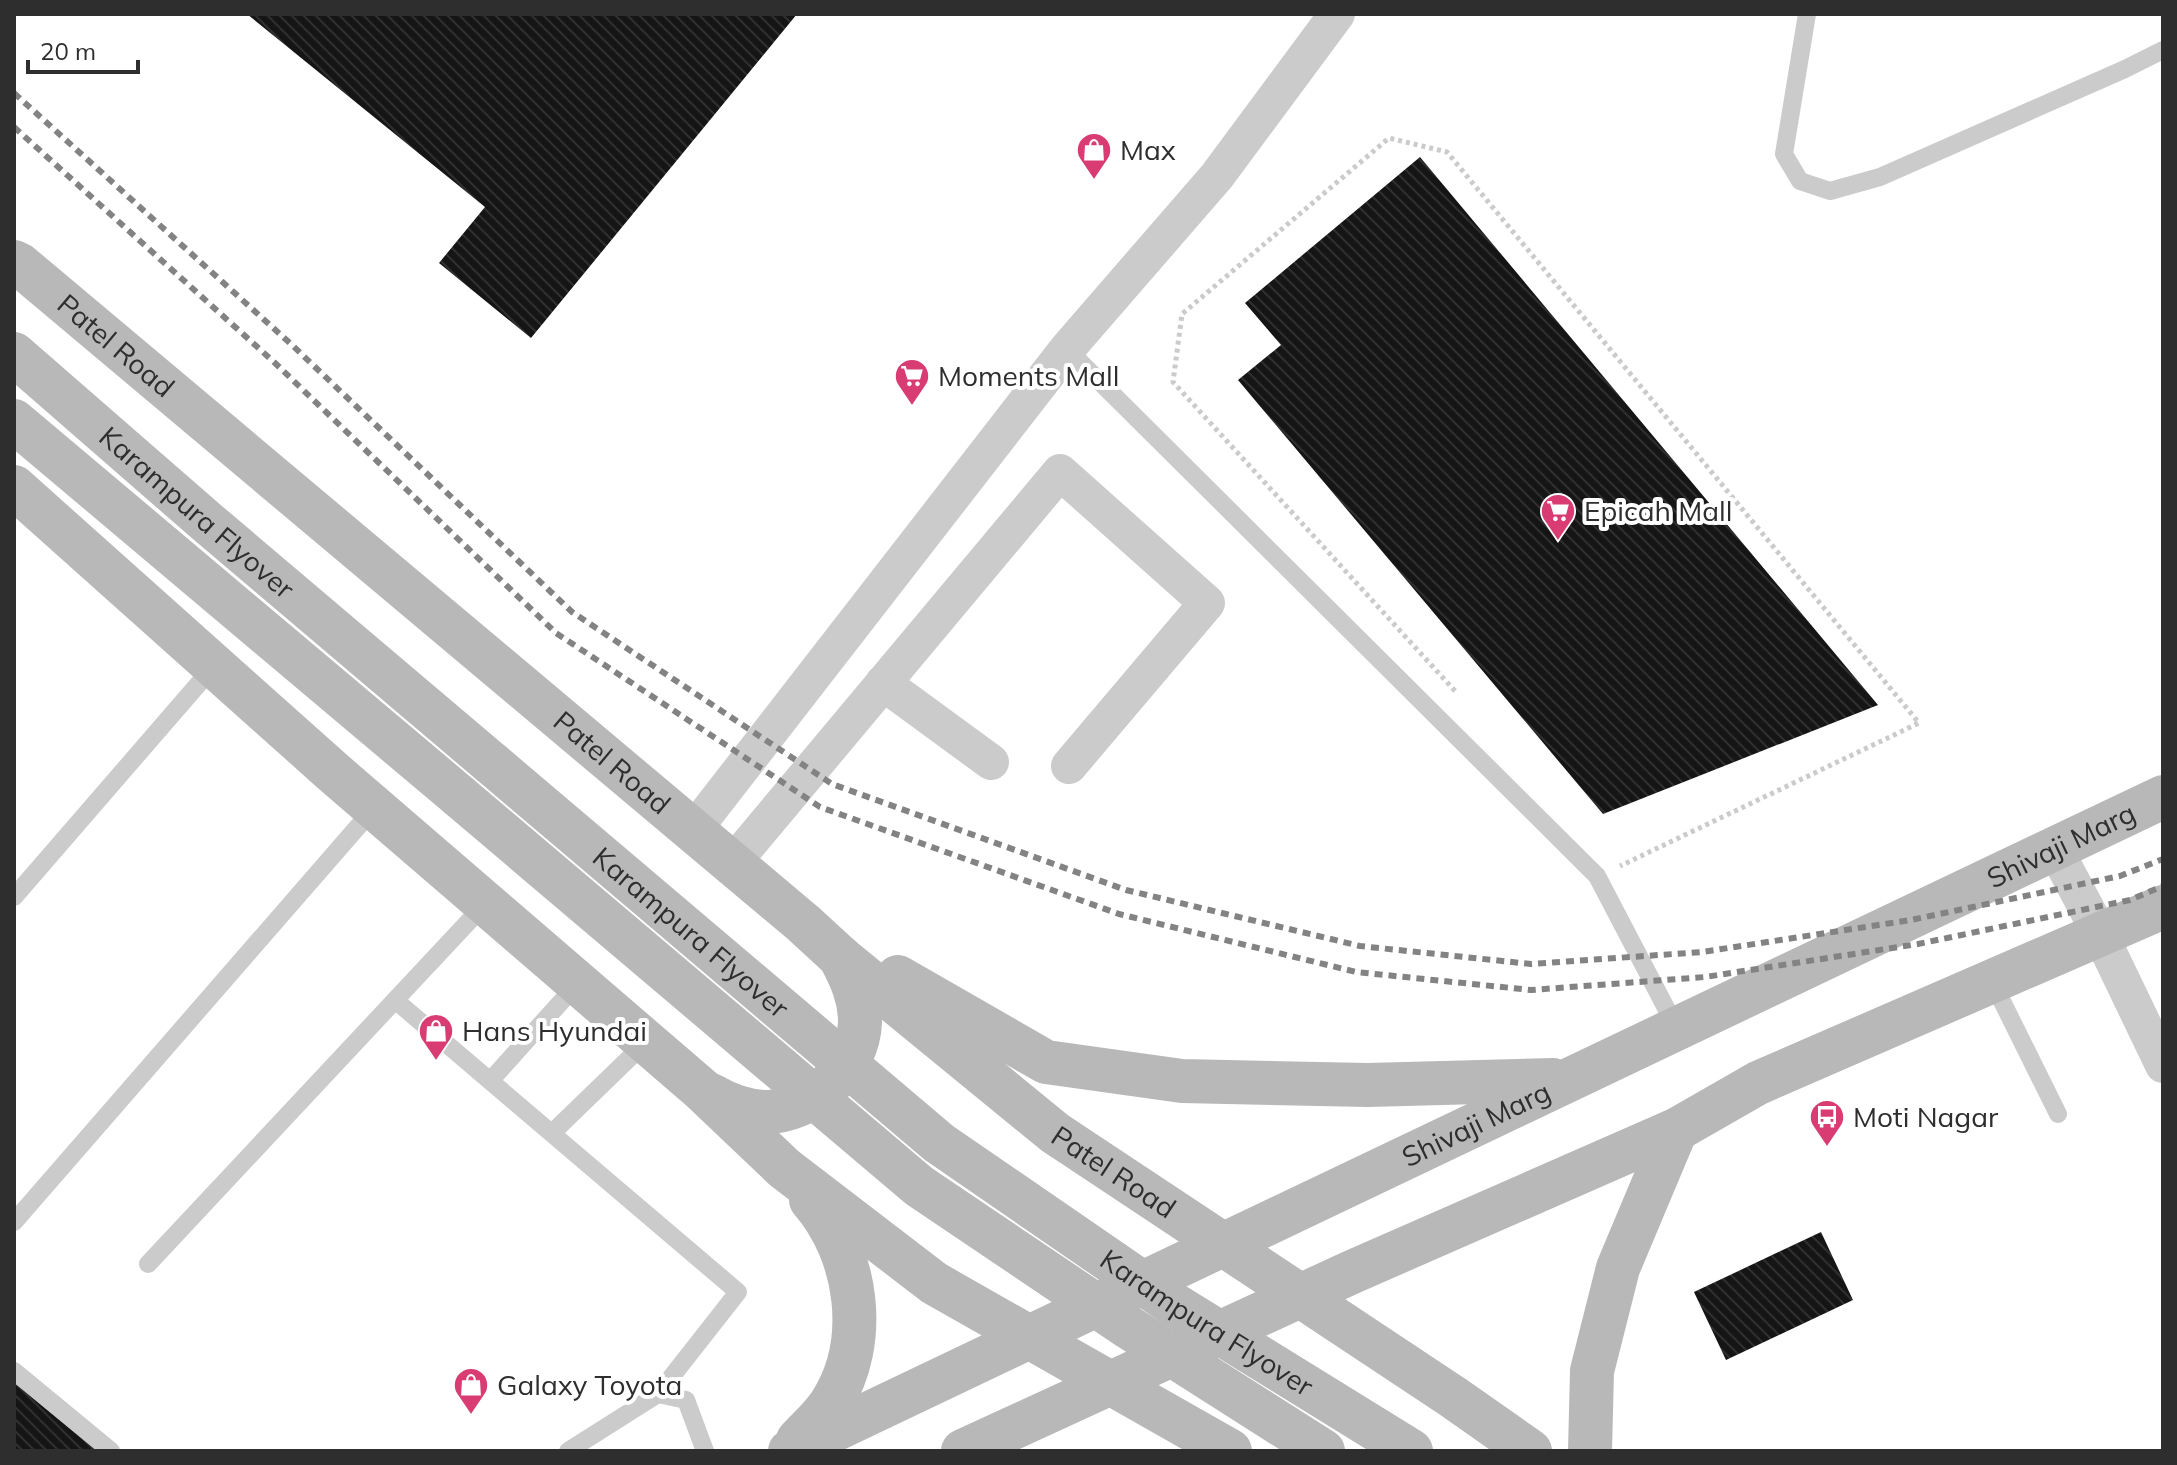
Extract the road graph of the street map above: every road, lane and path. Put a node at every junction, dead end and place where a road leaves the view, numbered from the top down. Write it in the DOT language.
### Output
graph roads {
  1 [pos="1337,14"];
  2 [pos="1807,14"];
  3 [pos="2163,50"];
  4 [pos="14,262"];
  5 [pos="1067,349"];
  6 [pos="14,354"];
  7 [pos="14,421"];
  8 [pos="14,487"];
  9 [pos="214,666"];
  10 [pos="883,683"];
  11 [pos="1463,700"];
  12 [pos="991,762"];
  13 [pos="1069,766"];
  14 [pos="2163,797"];
  15 [pos="375,807"];
  16 [pos="693,831"];
  17 [pos="2055,849"];
  18 [pos="732,864"];
  19 [pos="1597,876"];
  20 [pos="14,897"];
  21 [pos="486,903"];
  22 [pos="2163,907"];
  23 [pos="803,923"];
  24 [pos="2100,934"];
  25 [pos="840,957"];
  26 [pos="1992,981"];
  27 [pos="578,983"];
  28 [pos="395,1000"];
  29 [pos="1677,1029"];
  30 [pos="646,1042"];
  31 [pos="2163,1065"];
  32 [pos="1571,1079"];
  33 [pos="490,1081"];
  34 [pos="701,1089"];
  35 [pos="2058,1114"];
  36 [pos="1676,1130"];
  37 [pos="552,1133"];
  38 [pos="784,1168"];
  39 [pos="14,1222"];
  40 [pos="1223,1245"];
  41 [pos="148,1264"];
  42 [pos="1299,1296"];
  43 [pos="1030,1337"];
  44 [pos="14,1371"];
  45 [pos="1110,1383"];
  46 [pos="658,1394"];
  47 [pos="111,1451"];
  48 [pos="568,1451"];
  49 [pos="705,1451"];
  50 [pos="789,1451"];
  51 [pos="963,1451"];
  52 [pos="1230,1451"];
  53 [pos="1323,1451"];
  54 [pos="1411,1451"];
  55 [pos="1530,1451"];
  56 [pos="1590,1451"];
  1 -- 5 [label="street"];
  2 -- 3 [label="lane"];
  4 -- 16 [label="main road, Patel Road"];
  5 -- 16 [label="street"];
  5 -- 19 [label="lane"];
  6 -- 54 [label="main road, Karampura Flyover, bridge"];
  7 -- 53 [label="main road, Karampura Flyover, bridge"];
  8 -- 9 [label="main road"];
  9 -- 15 [label="main road"];
  9 -- 20 [label="lane"];
  10 -- 12 [label="street"];
  10 -- 13 [label="street"];
  10 -- 18 [label="street"];
  11 -- 19 [label="path"];
  14 -- 17 [label="main road, Shivaji Marg"];
  15 -- 21 [label="main road"];
  15 -- 39 [label="lane"];
  16 -- 18 [label="main road, Patel Road"];
  17 -- 24 [label="street"];
  17 -- 29 [label="main road, Shivaji Marg"];
  18 -- 23 [label="main road, Patel Road"];
  19 -- 29 [label="lane"];
  21 -- 27 [label="main road"];
  21 -- 28 [label="lane"];
  22 -- 24 [label="main road"];
  23 -- 25 [label="main road, Patel Road"];
  23 -- 32 [label="main road"];
  24 -- 26 [label="main road"];
  24 -- 31 [label="street"];
  25 -- 34 [label="main road"];
  25 -- 40 [label="main road, Patel Road"];
  26 -- 35 [label="lane"];
  26 -- 36 [label="main road"];
  27 -- 30 [label="main road"];
  27 -- 33 [label="lane"];
  28 -- 33 [label="lane"];
  28 -- 41 [label="lane"];
  29 -- 32 [label="main road, Shivaji Marg"];
  30 -- 34 [label="main road"];
  30 -- 37 [label="lane"];
  32 -- 40 [label="main road, Shivaji Marg"];
  33 -- 37 [label="lane"];
  34 -- 38 [label="main road"];
  36 -- 42 [label="main road"];
  36 -- 56 [label="main road"];
  37 -- 46 [label="lane"];
  38 -- 43 [label="main road"];
  38 -- 50 [label="main road"];
  40 -- 42 [label="main road, Patel Road"];
  40 -- 43 [label="main road, Shivaji Marg"];
  42 -- 45 [label="main road"];
  42 -- 55 [label="main road, Patel Road"];
  43 -- 45 [label="main road"];
  43 -- 50 [label="main road, Shivaji Marg"];
  44 -- 47 [label="lane"];
  45 -- 51 [label="main road"];
  45 -- 52 [label="main road"];
  46 -- 48 [label="lane"];
  46 -- 49 [label="lane"];
}
